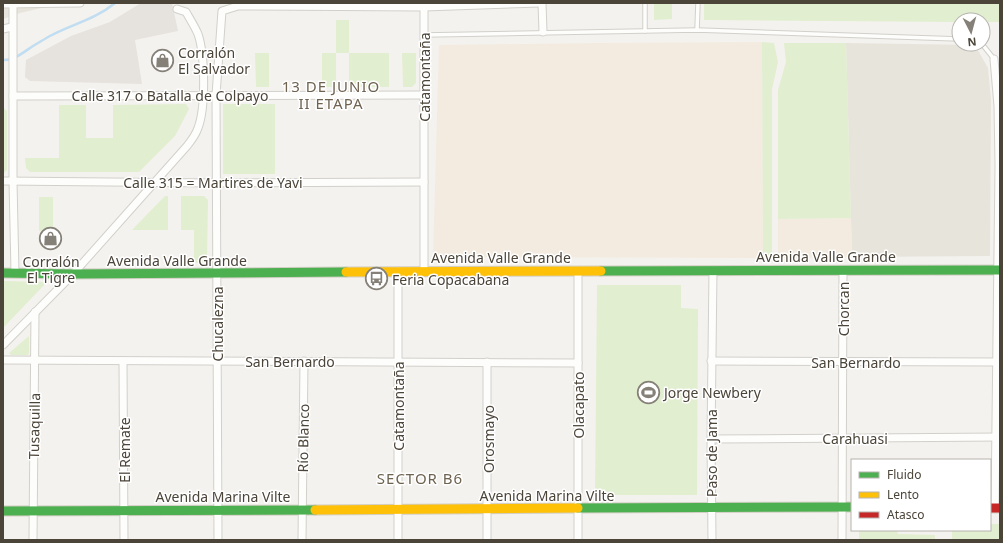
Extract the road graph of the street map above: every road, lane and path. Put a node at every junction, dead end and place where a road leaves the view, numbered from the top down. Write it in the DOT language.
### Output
graph roads {
  1 [pos="80,3"];
  2 [pos="541,3"];
  3 [pos="645,3"];
  4 [pos="698,3"];
  5 [pos="3,4"];
  6 [pos="13,4"];
  7 [pos="424,5"];
  8 [pos="177,9"];
  9 [pos="12,27"];
  10 [pos="3,29"];
  11 [pos="698,30"];
  12 [pos="645,31"];
  13 [pos="543,32"];
  14 [pos="424,35"];
  15 [pos="951,39"];
  16 [pos="988,52"];
  17 [pos="994,59"];
  18 [pos="204,95"];
  19 [pos="216,95"];
  20 [pos="424,95"];
  21 [pos="13,96"];
  22 [pos="999,97"];
  23 [pos="3,181"];
  24 [pos="13,181"];
  25 [pos="156,182"];
  26 [pos="424,182"];
  27 [pos="216,183"];
  28 [pos="999,183"];
  29 [pos="713,270"];
  30 [pos="843,270"];
  31 [pos="999,270"];
  32 [pos="424,271"];
  33 [pos="578,271"];
  34 [pos="398,272"];
  35 [pos="3,273"];
  36 [pos="15,273"];
  37 [pos="73,274"];
  38 [pos="216,274"];
  39 [pos="35,312"];
  40 [pos="3,345"];
  41 [pos="3,360"];
  42 [pos="35,361"];
  43 [pos="123,361"];
  44 [pos="217,361"];
  45 [pos="304,361"];
  46 [pos="398,361"];
  47 [pos="487,362"];
  48 [pos="712,362"];
  49 [pos="843,362"];
  50 [pos="998,362"];
  51 [pos="578,363"];
  52 [pos="998,437"];
  53 [pos="843,438"];
  54 [pos="711,439"];
  55 [pos="847,507"];
  56 [pos="712,508"];
  57 [pos="995,508"];
  58 [pos="397,509"];
  59 [pos="488,509"];
  60 [pos="578,509"];
  61 [pos="124,510"];
  62 [pos="217,510"];
  63 [pos="302,510"];
  64 [pos="3,511"];
  65 [pos="33,511"];
  66 [pos="33,540"];
  67 [pos="124,540"];
  68 [pos="218,540"];
  69 [pos="302,540"];
  70 [pos="398,540"];
  71 [pos="487,540"];
  72 [pos="578,540"];
  73 [pos="712,540"];
  74 [pos="842,540"];
  1 -- 6 [label="street"];
  2 -- 7 [label="street"];
  2 -- 13 [label="street"];
  3 -- 12 [label="lane"];
  4 -- 11 [label="lane"];
  5 -- 6 [label="street"];
  6 -- 9 [label="street"];
  7 -- 14 [label="street, Catamontaña"];
  7 -- 19 [label="street, Chucalezna"];
  8 -- 18 [label="street"];
  9 -- 10 [label="street"];
  9 -- 21 [label="street"];
  11 -- 12 [label="lane"];
  11 -- 15 [label="lane"];
  12 -- 13 [label="lane"];
  13 -- 14 [label="lane"];
  14 -- 20 [label="street, Catamontaña"];
  16 -- 17 [label="lane"];
  17 -- 22 [label="street"];
  18 -- 19 [label="street, Calle 317 o Batalla de Colpayo"];
  18 -- 21 [label="street, Calle 317 o Batalla de Colpayo"];
  18 -- 25 [label="street"];
  19 -- 20 [label="street, Calle 317 o Batalla de Colpayo"];
  19 -- 27 [label="street, Chucalezna"];
  20 -- 26 [label="street, Catamontaña"];
  21 -- 24 [label="street"];
  22 -- 28 [label="street"];
  23 -- 24 [label="street, Calle 315 = Martires de Yavi"];
  24 -- 25 [label="street, Calle 315 = Martires de Yavi"];
  24 -- 36 [label="street"];
  25 -- 27 [label="street, Calle 315 = Martires de Yavi"];
  25 -- 37 [label="street"];
  26 -- 27 [label="street, Calle 315 = Martires de Yavi"];
  26 -- 32 [label="street, Catamontaña"];
  27 -- 38 [label="street, Chucalezna"];
  28 -- 31 [label="street"];
  29 -- 30 [label="street, Avenida Valle Grande"];
  29 -- 33 [label="street, Avenida Valle Grande"];
  29 -- 48 [label="street, Paso de Jama"];
  30 -- 31 [label="street, Avenida Valle Grande"];
  30 -- 49 [label="street, Chorcan"];
  31 -- 50 [label="street"];
  32 -- 33 [label="street, Avenida Valle Grande"];
  32 -- 34 [label="street, Avenida Valle Grande"];
  33 -- 51 [label="street, Olacapato"];
  34 -- 38 [label="street, Avenida Valle Grande"];
  34 -- 46 [label="street, Catamontaña"];
  35 -- 36 [label="street, Avenida Valle Grande"];
  36 -- 37 [label="street, Avenida Valle Grande"];
  37 -- 38 [label="street, Avenida Valle Grande"];
  37 -- 39 [label="street"];
  38 -- 44 [label="street, Chucalezna"];
  39 -- 40 [label="street"];
  39 -- 42 [label="street, Tusaquilla"];
  41 -- 42 [label="street, San Bernardo"];
  42 -- 43 [label="street, San Bernardo"];
  42 -- 65 [label="street, Tusaquilla"];
  43 -- 44 [label="street, San Bernardo"];
  43 -- 61 [label="street, El Remate"];
  44 -- 45 [label="street, San Bernardo"];
  44 -- 62 [label="street, Chucalezna"];
  45 -- 46 [label="street, San Bernardo"];
  45 -- 63 [label="street, Río Blanco"];
  46 -- 47 [label="street, San Bernardo"];
  46 -- 58 [label="street, Catamontaña"];
  47 -- 51 [label="street, San Bernardo"];
  47 -- 59 [label="street, Orosmayo"];
  48 -- 49 [label="street, San Bernardo"];
  48 -- 54 [label="street, Paso de Jama"];
  49 -- 50 [label="street, San Bernardo"];
  49 -- 53 [label="street, Chorcan"];
  50 -- 52 [label="street"];
  51 -- 60 [label="street, Olacapato"];
  52 -- 53 [label="street, Carahuasi"];
  52 -- 57 [label="street"];
  53 -- 54 [label="street, Carahuasi"];
  53 -- 55 [label="street, Chorcan"];
  54 -- 56 [label="street, Paso de Jama"];
  55 -- 56 [label="street, Avenida Marina Vilte"];
  55 -- 74 [label="street, Chorcan"];
  56 -- 60 [label="street, Avenida Marina Vilte"];
  56 -- 73 [label="street, Paso de Jama"];
  58 -- 59 [label="street, Avenida Marina Vilte"];
  58 -- 63 [label="street, Avenida Marina Vilte"];
  58 -- 70 [label="street, Catamontaña"];
  59 -- 60 [label="street, Avenida Marina Vilte"];
  59 -- 71 [label="street, Orosmayo"];
  60 -- 72 [label="street, Olacapato"];
  61 -- 62 [label="street, Avenida Marina Vilte"];
  61 -- 65 [label="street, Avenida Marina Vilte"];
  61 -- 67 [label="street, El Remate"];
  62 -- 63 [label="street, Avenida Marina Vilte"];
  62 -- 68 [label="street, Chucalezna"];
  63 -- 69 [label="street, Río Blanco"];
  64 -- 65 [label="street, Avenida Marina Vilte"];
  65 -- 66 [label="street, Tusaquilla"];
}
